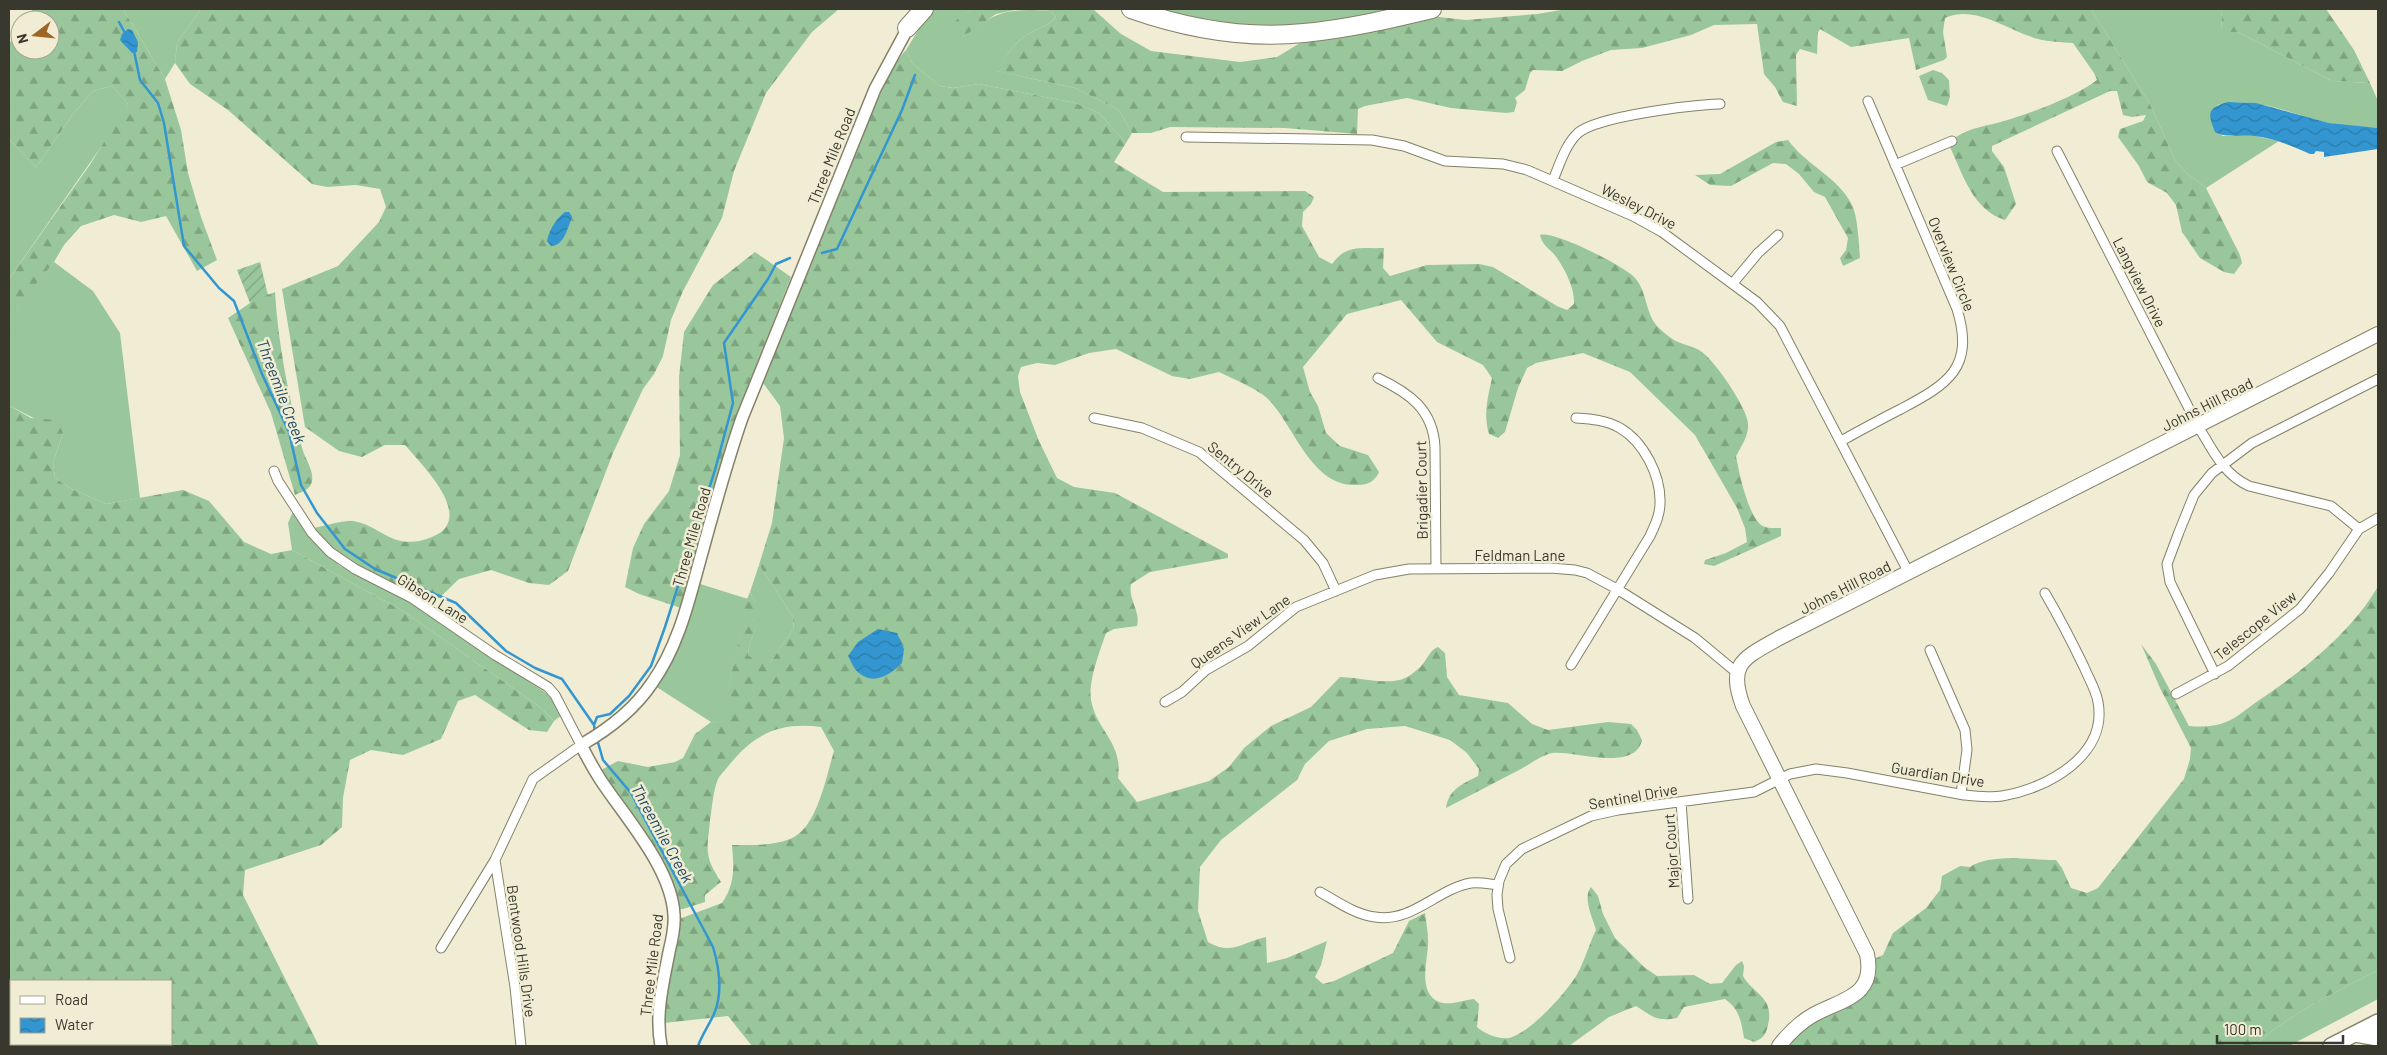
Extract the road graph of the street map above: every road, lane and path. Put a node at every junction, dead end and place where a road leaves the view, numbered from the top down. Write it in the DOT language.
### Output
graph roads {
  1 [pos="919,9"];
  2 [pos="924,9"];
  3 [pos="1131,9"];
  4 [pos="1432,9"];
  5 [pos="907,28"];
  6 [pos="1868,101"];
  7 [pos="1720,104"];
  8 [pos="1186,137"];
  9 [pos="1952,140"];
  10 [pos="2057,151"];
  11 [pos="1895,165"];
  12 [pos="1553,180"];
  13 [pos="1778,235"];
  14 [pos="1733,283"];
  15 [pos="2378,334"];
  16 [pos="1378,378"];
  17 [pos="2378,378"];
  18 [pos="1094,418"];
  19 [pos="1576,418"];
  20 [pos="2198,426"];
  21 [pos="1841,441"];
  22 [pos="2222,466"];
  23 [pos="274,470"];
  24 [pos="2378,518"];
  25 [pos="2359,529"];
  26 [pos="1436,569"];
  27 [pos="1909,573"];
  28 [pos="1617,589"];
  29 [pos="1336,591"];
  30 [pos="2045,593"];
  31 [pos="1930,650"];
  32 [pos="1570,664"];
  33 [pos="1736,672"];
  34 [pos="2215,674"];
  35 [pos="2176,694"];
  36 [pos="1165,702"];
  37 [pos="586,742"];
  38 [pos="1780,778"];
  39 [pos="1960,794"];
  40 [pos="1681,802"];
  41 [pos="496,860"];
  42 [pos="1498,885"];
  43 [pos="1320,892"];
  44 [pos="1688,899"];
  45 [pos="441,948"];
  46 [pos="1510,958"];
  47 [pos="2378,1022"];
  48 [pos="2356,1034"];
  49 [pos="2378,1038"];
  50 [pos="520,1046"];
  51 [pos="661,1046"];
  52 [pos="1779,1046"];
  53 [pos="2331,1046"];
  1 -- 5 [label="street, Three Mile Road"];
  2 -- 5 [label="highway"];
  3 -- 4 [label="highway"];
  5 -- 37 [label="street, Three Mile Road"];
  6 -- 11 [label="street, Overview Circle"];
  7 -- 12 [label="street"];
  8 -- 12 [label="street, Wesley Drive"];
  9 -- 11 [label="street"];
  10 -- 20 [label="street, Langview Drive"];
  11 -- 21 [label="street, Overview Circle"];
  12 -- 14 [label="street, Wesley Drive"];
  13 -- 14 [label="street"];
  14 -- 21 [label="street, Wesley Drive"];
  15 -- 20 [label="main road, Johns Hill Road"];
  16 -- 26 [label="street, Brigadier Court"];
  17 -- 22 [label="street"];
  18 -- 29 [label="street, Sentry Drive"];
  19 -- 28 [label="street"];
  20 -- 22 [label="street, Langview Drive"];
  20 -- 27 [label="main road, Johns Hill Road"];
  21 -- 27 [label="street, Wesley Drive"];
  22 -- 25 [label="street, Langview Drive"];
  22 -- 34 [label="street"];
  23 -- 37 [label="street, Gibson Lane"];
  24 -- 25 [label="street, Telescope View"];
  25 -- 34 [label="street, Telescope View"];
  26 -- 28 [label="street, Feldman Lane"];
  26 -- 29 [label="street, Feldman Lane"];
  27 -- 33 [label="main road, Johns Hill Road"];
  28 -- 32 [label="street"];
  28 -- 33 [label="street, Feldman Lane"];
  29 -- 36 [label="street, Queens View Lane"];
  30 -- 39 [label="street, Guardian Drive"];
  31 -- 39 [label="street"];
  33 -- 38 [label="main road"];
  34 -- 35 [label="street, Telescope View"];
  37 -- 41 [label="street"];
  37 -- 51 [label="street, Three Mile Road"];
  38 -- 39 [label="street, Guardian Drive"];
  38 -- 40 [label="street, Sentinel Drive"];
  38 -- 52 [label="main road"];
  40 -- 42 [label="street, Sentinel Drive"];
  40 -- 44 [label="street, Major Court"];
  41 -- 45 [label="street"];
  41 -- 50 [label="street, Bentwood Hills Drive"];
  42 -- 43 [label="street"];
  42 -- 46 [label="street, Sentinel Drive"];
  47 -- 48 [label="main road"];
  48 -- 49 [label="main road"];
  48 -- 53 [label="main road"];
}
